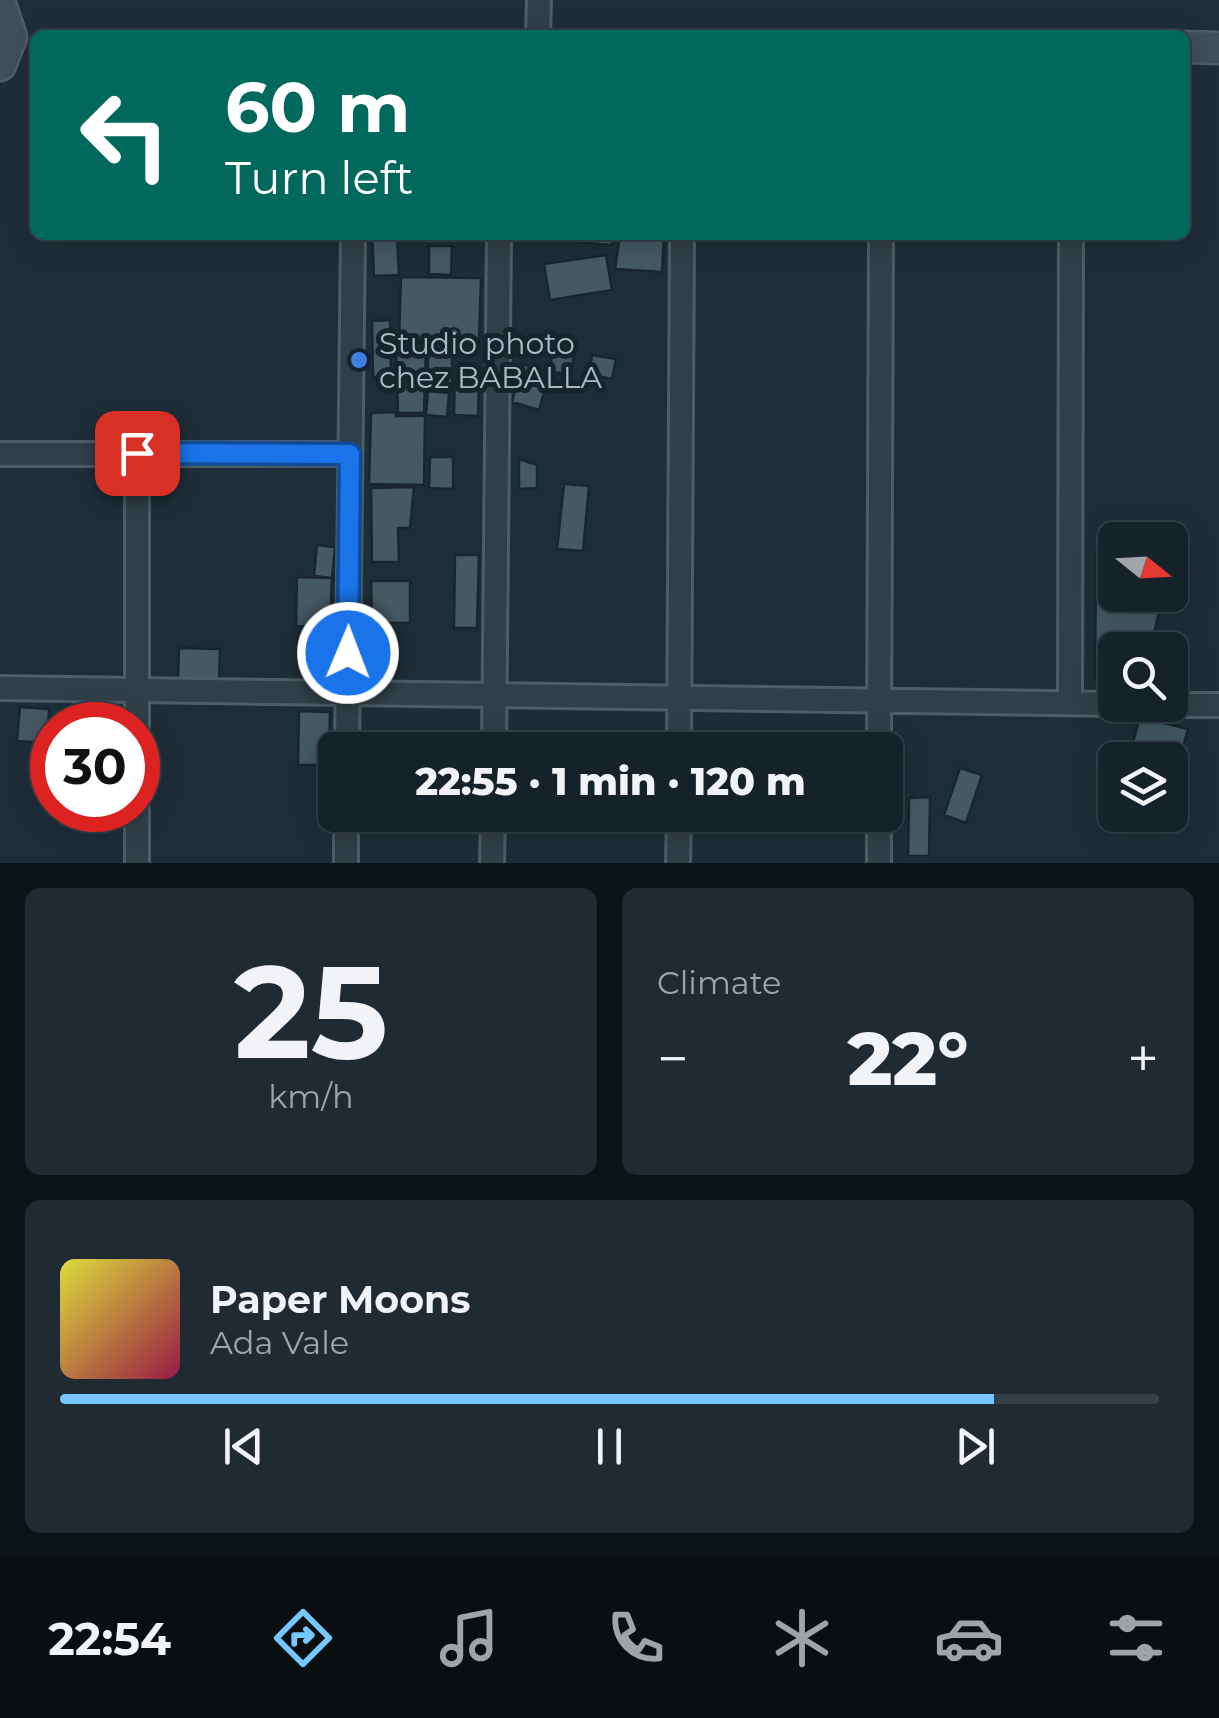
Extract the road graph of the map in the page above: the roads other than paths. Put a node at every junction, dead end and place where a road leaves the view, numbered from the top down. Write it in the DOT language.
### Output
graph roads {
  1 [pos="539,0"];
  2 [pos="0,4"];
  3 [pos="538,30"];
  4 [pos="15,46"];
  5 [pos="1190,47"];
  6 [pos="1219,48"];
  7 [pos="353,240"];
  8 [pos="499,240"];
  9 [pos="682,240"];
  10 [pos="881,240"];
  11 [pos="1071,240"];
  12 [pos="137,453"];
  13 [pos="0,454"];
  14 [pos="350,454"];
  15 [pos="0,688"];
  16 [pos="137,690"];
  17 [pos="348,693"];
  18 [pos="494,695"];
  19 [pos="680,698"];
  20 [pos="879,701"];
  21 [pos="137,702"];
  22 [pos="1070,703"];
  23 [pos="1098,704"];
  24 [pos="1188,704"];
  25 [pos="1219,705"];
  26 [pos="347,732"];
  27 [pos="494,732"];
  28 [pos="679,732"];
  29 [pos="879,732"];
  30 [pos="138,832"];
  31 [pos="346,832"];
  32 [pos="493,832"];
  33 [pos="679,832"];
  34 [pos="879,832"];
  35 [pos="138,863"];
  36 [pos="346,863"];
  37 [pos="492,863"];
  38 [pos="678,863"];
  39 [pos="878,863"];
  1 -- 3 [label="street"];
  2 -- 4 [label="main road"];
  5 -- 6 [label="main road"];
  7 -- 14 [label="street"];
  8 -- 18 [label="street"];
  9 -- 19 [label="street"];
  10 -- 20 [label="street"];
  11 -- 22 [label="street"];
  12 -- 13 [label="street"];
  12 -- 14 [label="street"];
  12 -- 16 [label="street"];
  14 -- 17 [label="street"];
  15 -- 16 [label="street"];
  16 -- 17 [label="street"];
  16 -- 21 [label="street"];
  17 -- 18 [label="street"];
  17 -- 26 [label="street"];
  18 -- 19 [label="street"];
  18 -- 27 [label="street"];
  19 -- 20 [label="street"];
  19 -- 28 [label="street"];
  20 -- 22 [label="street"];
  20 -- 29 [label="street"];
  22 -- 23 [label="street"];
  24 -- 25 [label="street"];
  30 -- 35 [label="street"];
  31 -- 36 [label="street"];
  32 -- 37 [label="street"];
  33 -- 38 [label="street"];
  34 -- 39 [label="street"];
}
